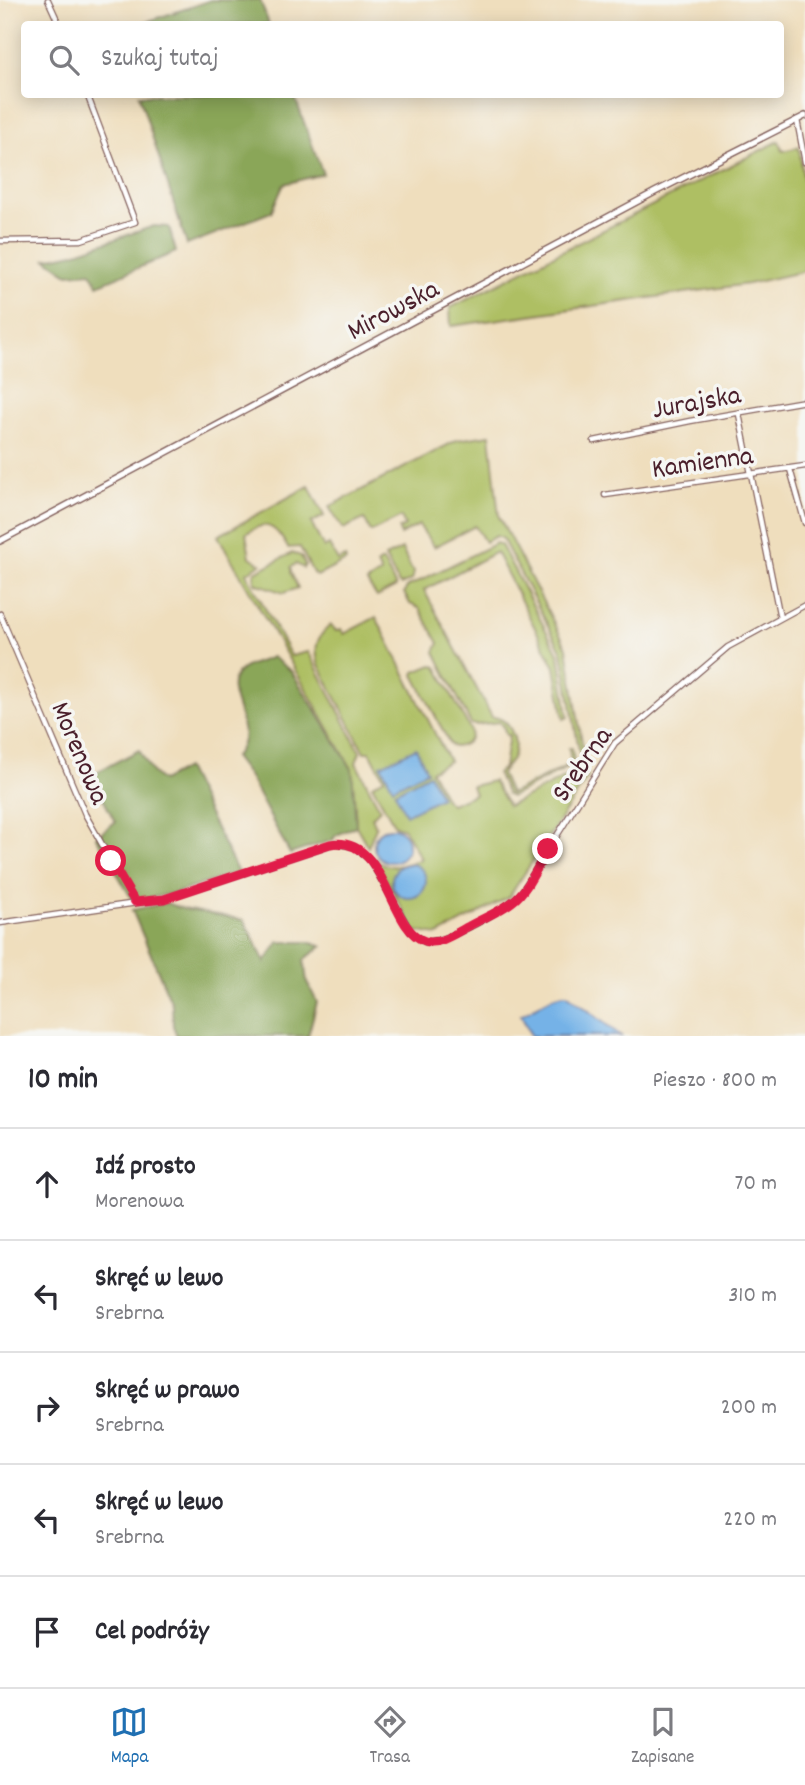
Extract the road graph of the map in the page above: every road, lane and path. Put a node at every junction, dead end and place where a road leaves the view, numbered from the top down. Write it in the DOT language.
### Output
graph roads {
  1 [pos="48,0"];
  2 [pos="57,21"];
  3 [pos="88,98"];
  4 [pos="805,116"];
  5 [pos="797,120"];
  6 [pos="805,162"];
  7 [pos="0,242"];
  8 [pos="805,401"];
  9 [pos="739,414"];
  10 [pos="594,441"];
  11 [pos="805,466"];
  12 [pos="790,469"];
  13 [pos="751,473"];
  14 [pos="605,495"];
  15 [pos="805,523"];
  16 [pos="0,541"];
  17 [pos="805,606"];
  18 [pos="0,614"];
  19 [pos="780,618"];
  20 [pos="135,902"];
  21 [pos="0,923"];
  1 -- 2 [label="street"];
  3 -- 7 [label="street"];
  4 -- 5 [label="street, Mirowska"];
  5 -- 6 [label="street"];
  5 -- 16 [label="street, Mirowska"];
  8 -- 9 [label="street, Jurajska"];
  9 -- 10 [label="street, Jurajska"];
  9 -- 13 [label="street"];
  11 -- 12 [label="street, Kamienna"];
  12 -- 13 [label="street, Kamienna"];
  12 -- 15 [label="street"];
  13 -- 14 [label="street, Kamienna"];
  13 -- 19 [label="street"];
  17 -- 19 [label="street, Srebrna"];
  18 -- 20 [label="street, Morenowa"];
  19 -- 20 [label="street, Srebrna"];
  20 -- 21 [label="street, Srebrna"];
}
